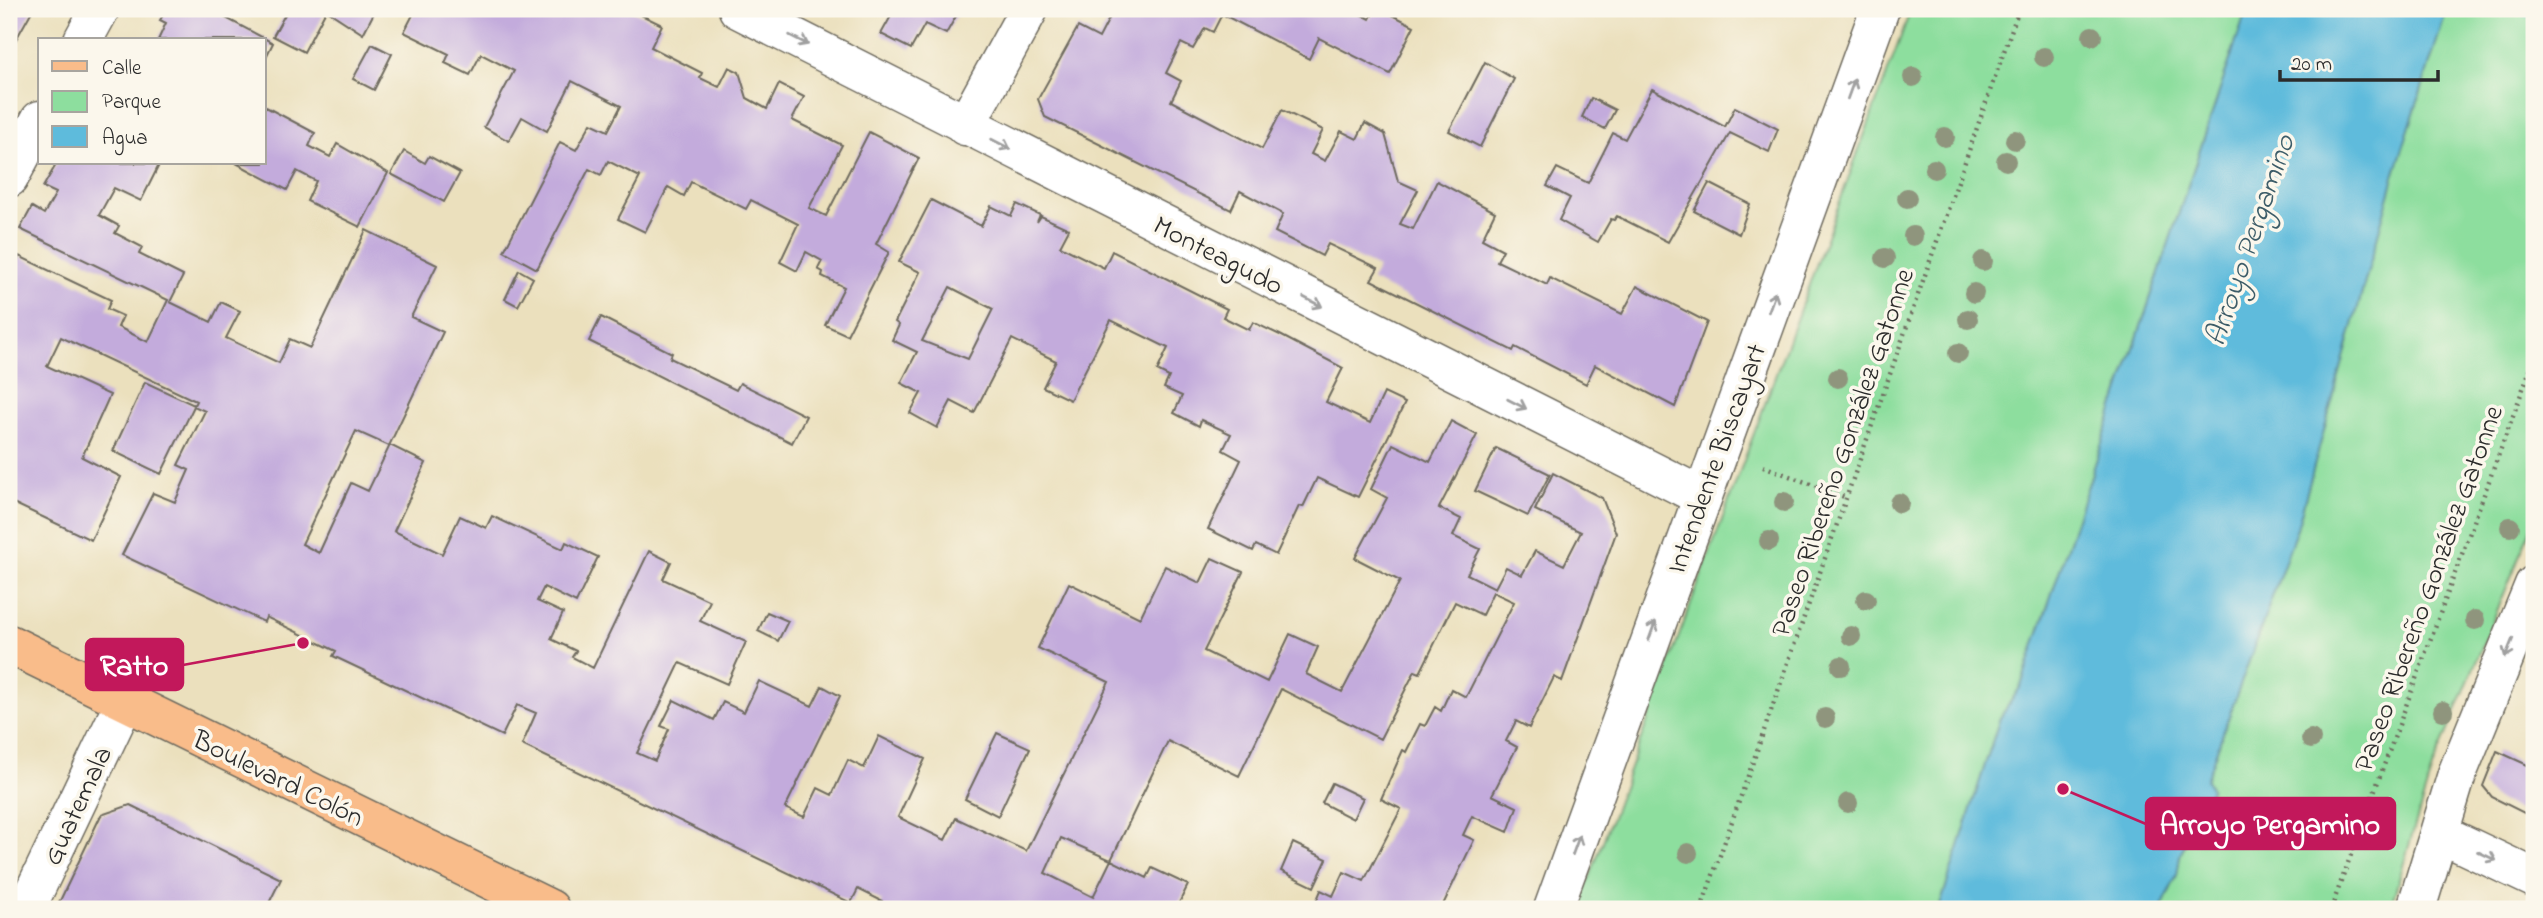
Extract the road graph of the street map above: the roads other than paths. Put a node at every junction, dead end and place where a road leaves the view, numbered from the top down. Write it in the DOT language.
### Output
graph roads {
  1 [pos="100,9"];
  2 [pos="738,9"];
  3 [pos="1029,9"];
  4 [pos="1881,9"];
  5 [pos="84,38"];
  6 [pos="38,124"];
  7 [pos="965,126"];
  8 [pos="9,178"];
  9 [pos="1701,496"];
  10 [pos="2534,585"];
  11 [pos="9,644"];
  12 [pos="125,701"];
  13 [pos="2441,834"];
  14 [pos="2534,878"];
  15 [pos="26,909"];
  16 [pos="550,909"];
  17 [pos="1553,909"];
  18 [pos="2416,909"];
  1 -- 5 [label="street"];
  2 -- 7 [label="street, Monteagudo, one-way"];
  3 -- 7 [label="street"];
  9 -- 4 [label="street, Intendente Biscayart, one-way"];
  6 -- 8 [label="street"];
  7 -- 9 [label="street, Monteagudo, one-way"];
  17 -- 9 [label="street, Intendente Biscayart, one-way"];
  10 -- 13 [label="street, one-way"];
  11 -- 12 [label="main road, Boulevard Colón"];
  12 -- 15 [label="street, Guatemala"];
  12 -- 16 [label="main road, Boulevard Colón"];
  13 -- 14 [label="street, one-way"];
  13 -- 18 [label="street"];
}
